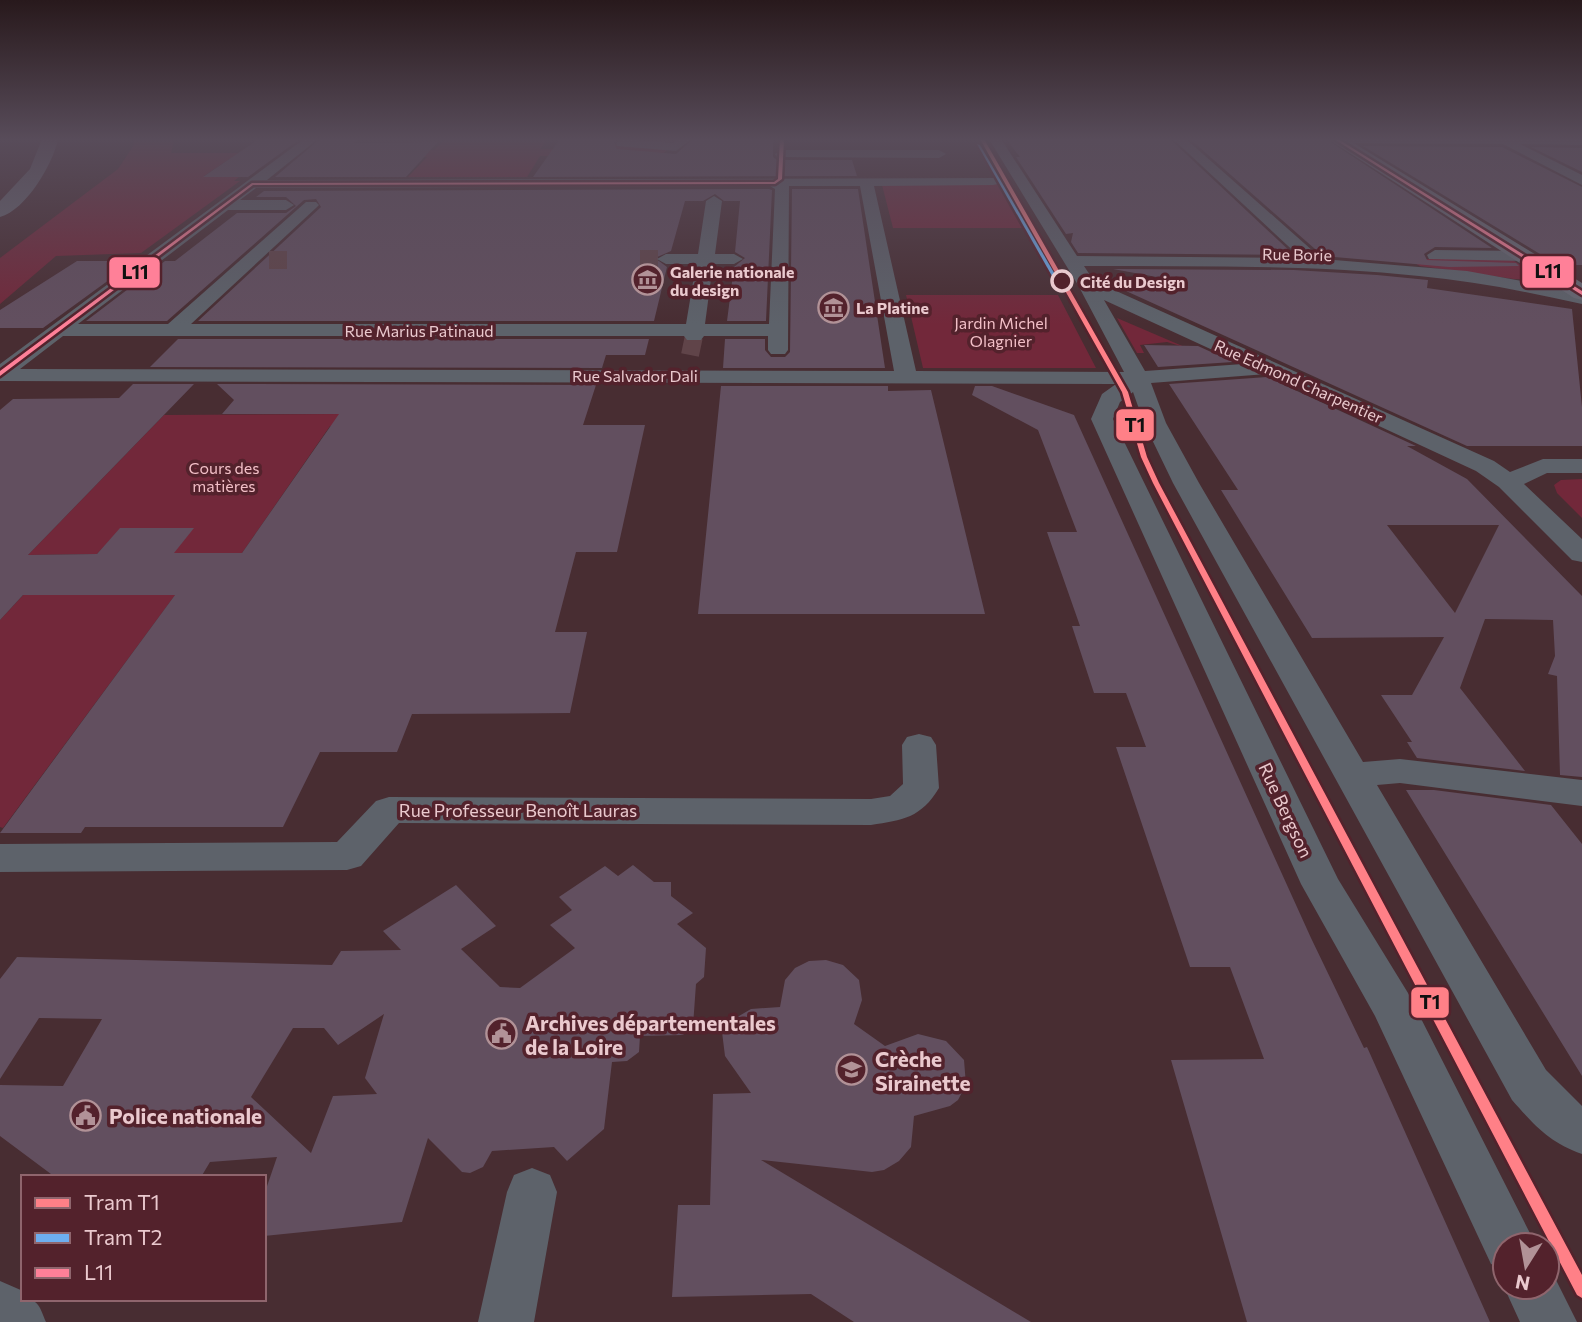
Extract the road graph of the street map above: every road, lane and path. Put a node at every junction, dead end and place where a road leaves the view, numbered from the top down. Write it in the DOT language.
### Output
graph roads {
  1 [pos="231,201"];
  2 [pos="708,201"];
  3 [pos="716,201"];
  4 [pos="776,201"];
  5 [pos="870,201"];
  6 [pos="1017,201"];
  7 [pos="1035,201"];
  8 [pos="1248,201"];
  9 [pos="1436,201"];
  10 [pos="225,205"];
  11 [pos="693,205"];
  12 [pos="1525,256"];
  13 [pos="1071,257"];
  14 [pos="666,259"];
  15 [pos="705,259"];
  16 [pos="734,259"];
  17 [pos="1314,259"];
  18 [pos="1063,282"];
  19 [pos="1087,285"];
  20 [pos="1579,291"];
  21 [pos="173,330"];
  22 [pos="779,330"];
  23 [pos="60,331"];
  24 [pos="413,344"];
  25 [pos="691,349"];
  26 [pos="1102,351"];
  27 [pos="1269,368"];
  28 [pos="0,375"];
  29 [pos="392,375"];
  30 [pos="778,376"];
  31 [pos="906,376"];
  32 [pos="1126,382"];
  33 [pos="1582,466"];
  34 [pos="1508,482"];
  35 [pos="1582,554"];
  36 [pos="919,745"];
  37 [pos="1352,775"];
  38 [pos="1582,793"];
  39 [pos="0,858"];
  40 [pos="1582,1132"];
  41 [pos="533,1192"];
  42 [pos="1503,1231"];
  43 [pos="1538,1301"];
  44 [pos="0,1308"];
  45 [pos="18,1322"];
  46 [pos="506,1322"];
  47 [pos="1549,1322"];
  1 -- 10 [label="street"];
  2 -- 11 [label="street"];
  3 -- 15 [label="street"];
  4 -- 22 [label="street"];
  5 -- 31 [label="street"];
  6 -- 18 [label="street"];
  7 -- 13 [label="street"];
  8 -- 17 [label="street"];
  9 -- 12 [label="main road"];
  10 -- 21 [label="street"];
  10 -- 23 [label="street"];
  12 -- 17 [label="street, Rue Borie"];
  12 -- 20 [label="main road"];
  13 -- 17 [label="street, Rue Borie"];
  13 -- 19 [label="street"];
  14 -- 15 [label="street"];
  15 -- 16 [label="street"];
  15 -- 25 [label="street"];
  17 -- 20 [label="street, Rue Borie"];
  19 -- 27 [label="street, Rue Edmond Charpentier"];
  19 -- 32 [label="street"];
  21 -- 23 [label="street, Rue Marius Patinaud"];
  21 -- 24 [label="street, Rue Marius Patinaud"];
  22 -- 25 [label="street, Rue Marius Patinaud"];
  22 -- 30 [label="street"];
  23 -- 28 [label="street"];
  24 -- 25 [label="street, Rue Marius Patinaud"];
  24 -- 29 [label="street"];
  25 -- 29 [label="street, Rue Salvador Dali"];
  25 -- 30 [label="street, Rue Salvador Dali"];
  26 -- 32 [label="street"];
  27 -- 32 [label="street, Rue Salvador Dali"];
  27 -- 34 [label="street, Rue Edmond Charpentier"];
  28 -- 29 [label="street, Rue Salvador Dali"];
  30 -- 31 [label="street, Rue Salvador Dali"];
  31 -- 32 [label="street, Rue Salvador Dali"];
  32 -- 37 [label="street"];
  32 -- 42 [label="street, Rue Bergson"];
  33 -- 34 [label="street"];
  34 -- 35 [label="street, Rue Edmond Charpentier"];
  36 -- 39 [label="street, Rue Professeur Benoît Lauras"];
  37 -- 38 [label="street"];
  37 -- 40 [label="street"];
  41 -- 46 [label="street"];
  43 -- 47 [label="street"];
  44 -- 45 [label="street"];
}
